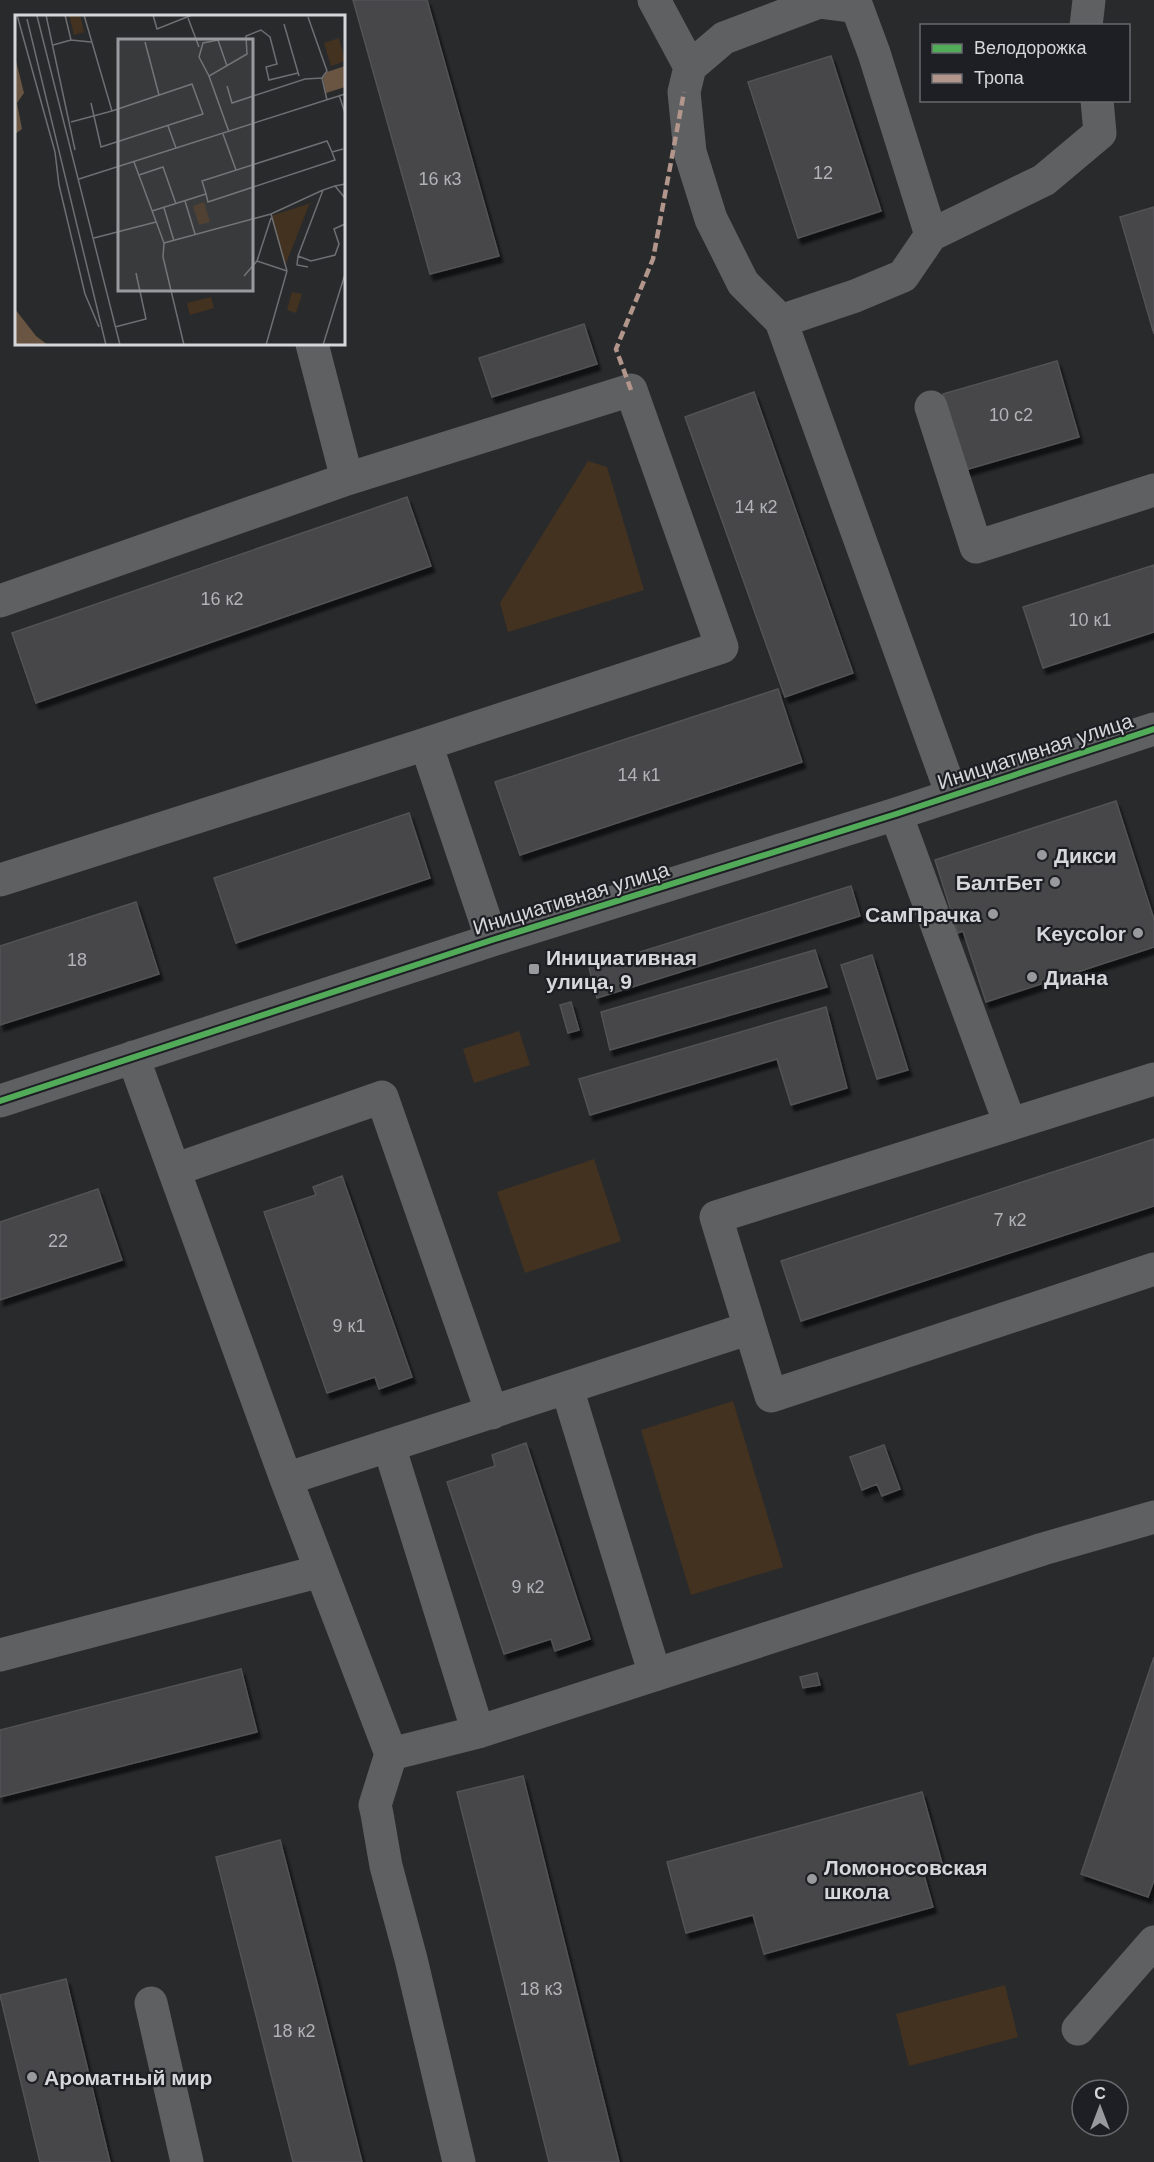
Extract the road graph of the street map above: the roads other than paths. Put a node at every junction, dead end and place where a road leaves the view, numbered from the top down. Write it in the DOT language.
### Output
graph roads {
  1 [pos="654,0"];
  2 [pos="1089,0"];
  3 [pos="1086,24"];
  4 [pos="690,67"];
  5 [pos="1096,102"];
  6 [pos="931,236"];
  7 [pos="781,321"];
  8 [pos="312,345"];
  9 [pos="931,407"];
  10 [pos="347,478"];
  11 [pos="1154,490"];
  12 [pos="0,601"];
  13 [pos="1154,729"];
  14 [pos="426,744"];
  15 [pos="952,795"];
  16 [pos="896,814"];
  17 [pos="0,880"];
  18 [pos="492,940"];
  19 [pos="134,1057"];
  20 [pos="1154,1078"];
  21 [pos="0,1101"];
  22 [pos="1010,1124"];
  23 [pos="174,1170"];
  24 [pos="1154,1269"];
  25 [pos="750,1328"];
  26 [pos="567,1388"];
  27 [pos="492,1413"];
  28 [pos="389,1446"];
  29 [pos="286,1479"];
  30 [pos="1154,1517"];
  31 [pos="321,1571"];
  32 [pos="0,1655"];
  33 [pos="656,1675"];
  34 [pos="478,1732"];
  35 [pos="391,1754"];
  36 [pos="1154,1942"];
  37 [pos="151,2003"];
  38 [pos="1078,2029"];
  39 [pos="187,2162"];
  40 [pos="459,2162"];
  1 -- 4 [label="street"];
  2 -- 3 [label="street"];
  4 -- 6 [label="street"];
  4 -- 7 [label="street"];
  5 -- 6 [label="street"];
  6 -- 7 [label="street"];
  7 -- 15 [label="street"];
  8 -- 10 [label="street"];
  9 -- 11 [label="street"];
  10 -- 12 [label="street"];
  10 -- 14 [label="street"];
  13 -- 15 [label="street, Инициативная улица"];
  14 -- 17 [label="street"];
  14 -- 18 [label="street"];
  15 -- 16 [label="street, Инициативная улица"];
  16 -- 18 [label="street, Инициативная улица"];
  16 -- 22 [label="street"];
  18 -- 19 [label="street, Инициативная улица"];
  19 -- 21 [label="street, Инициативная улица"];
  19 -- 23 [label="street"];
  20 -- 22 [label="street"];
  22 -- 25 [label="street"];
  23 -- 27 [label="street"];
  23 -- 29 [label="street"];
  24 -- 25 [label="street"];
  25 -- 26 [label="street"];
  26 -- 27 [label="street"];
  26 -- 33 [label="street"];
  27 -- 28 [label="street"];
  28 -- 29 [label="street"];
  28 -- 34 [label="street"];
  29 -- 31 [label="street"];
  30 -- 33 [label="street"];
  31 -- 32 [label="street"];
  31 -- 35 [label="street"];
  33 -- 34 [label="street"];
  34 -- 35 [label="street"];
  35 -- 40 [label="street"];
  36 -- 38 [label="street"];
  37 -- 39 [label="street"];
}
